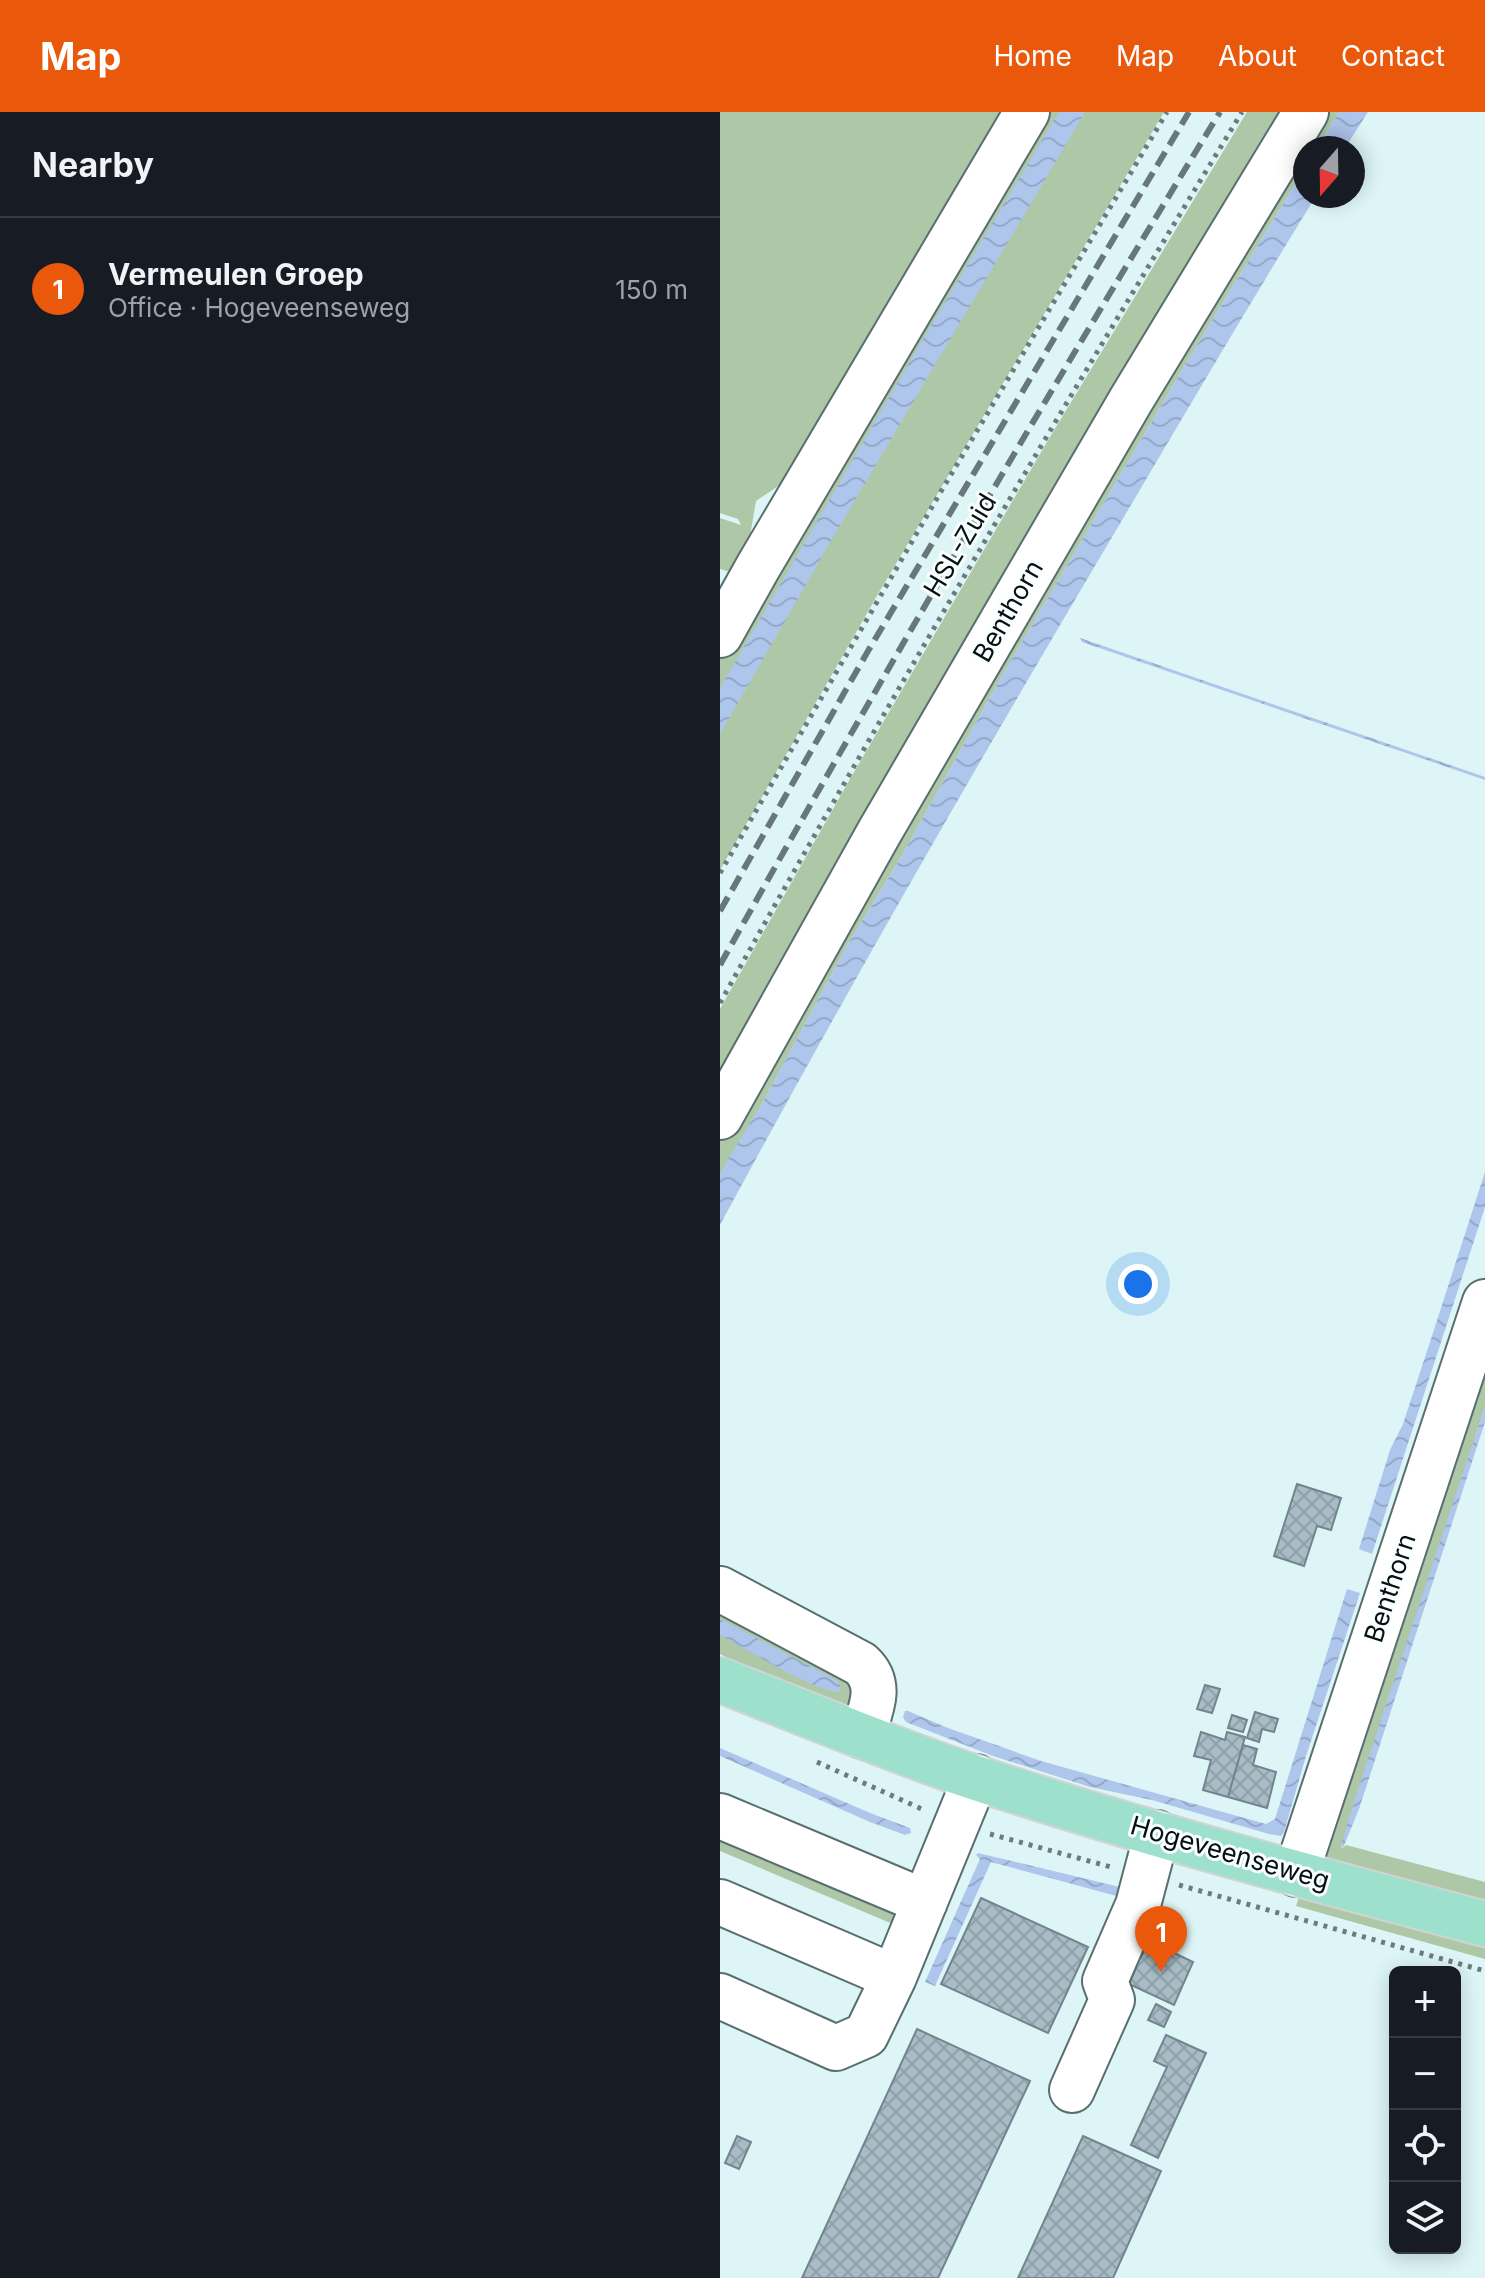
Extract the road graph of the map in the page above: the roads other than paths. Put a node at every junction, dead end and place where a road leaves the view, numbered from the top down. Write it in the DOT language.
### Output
graph roads {
  1 [pos="1027,112"];
  2 [pos="1306,112"];
  3 [pos="732,587"];
  4 [pos="720,635"];
  5 [pos="720,1117"];
  6 [pos="1485,1302"];
  7 [pos="720,1589"];
  8 [pos="720,1680"];
  9 [pos="862,1736"];
  10 [pos="976,1777"];
  11 [pos="720,1816"];
  12 [pos="1157,1833"];
  13 [pos="1296,1874"];
  14 [pos="720,1902"];
  15 [pos="918,1917"];
  16 [pos="1485,1924"];
  17 [pos="894,1977"];
  18 [pos="720,1996"];
  19 [pos="1072,2090"];
  1 -- 3 [label="street"];
  2 -- 5 [label="street, Benthorn"];
  3 -- 4 [label="street"];
  6 -- 13 [label="street, Benthorn"];
  7 -- 9 [label="street"];
  8 -- 9 [label="main road, Hogeveenseweg"];
  9 -- 10 [label="main road, Hogeveenseweg"];
  10 -- 12 [label="main road, Hogeveenseweg"];
  10 -- 15 [label="street"];
  11 -- 15 [label="street"];
  12 -- 13 [label="main road, Hogeveenseweg"];
  12 -- 19 [label="street"];
  13 -- 16 [label="main road, Hogeveenseweg"];
  14 -- 17 [label="street"];
  15 -- 17 [label="street"];
  17 -- 18 [label="street"];
}
